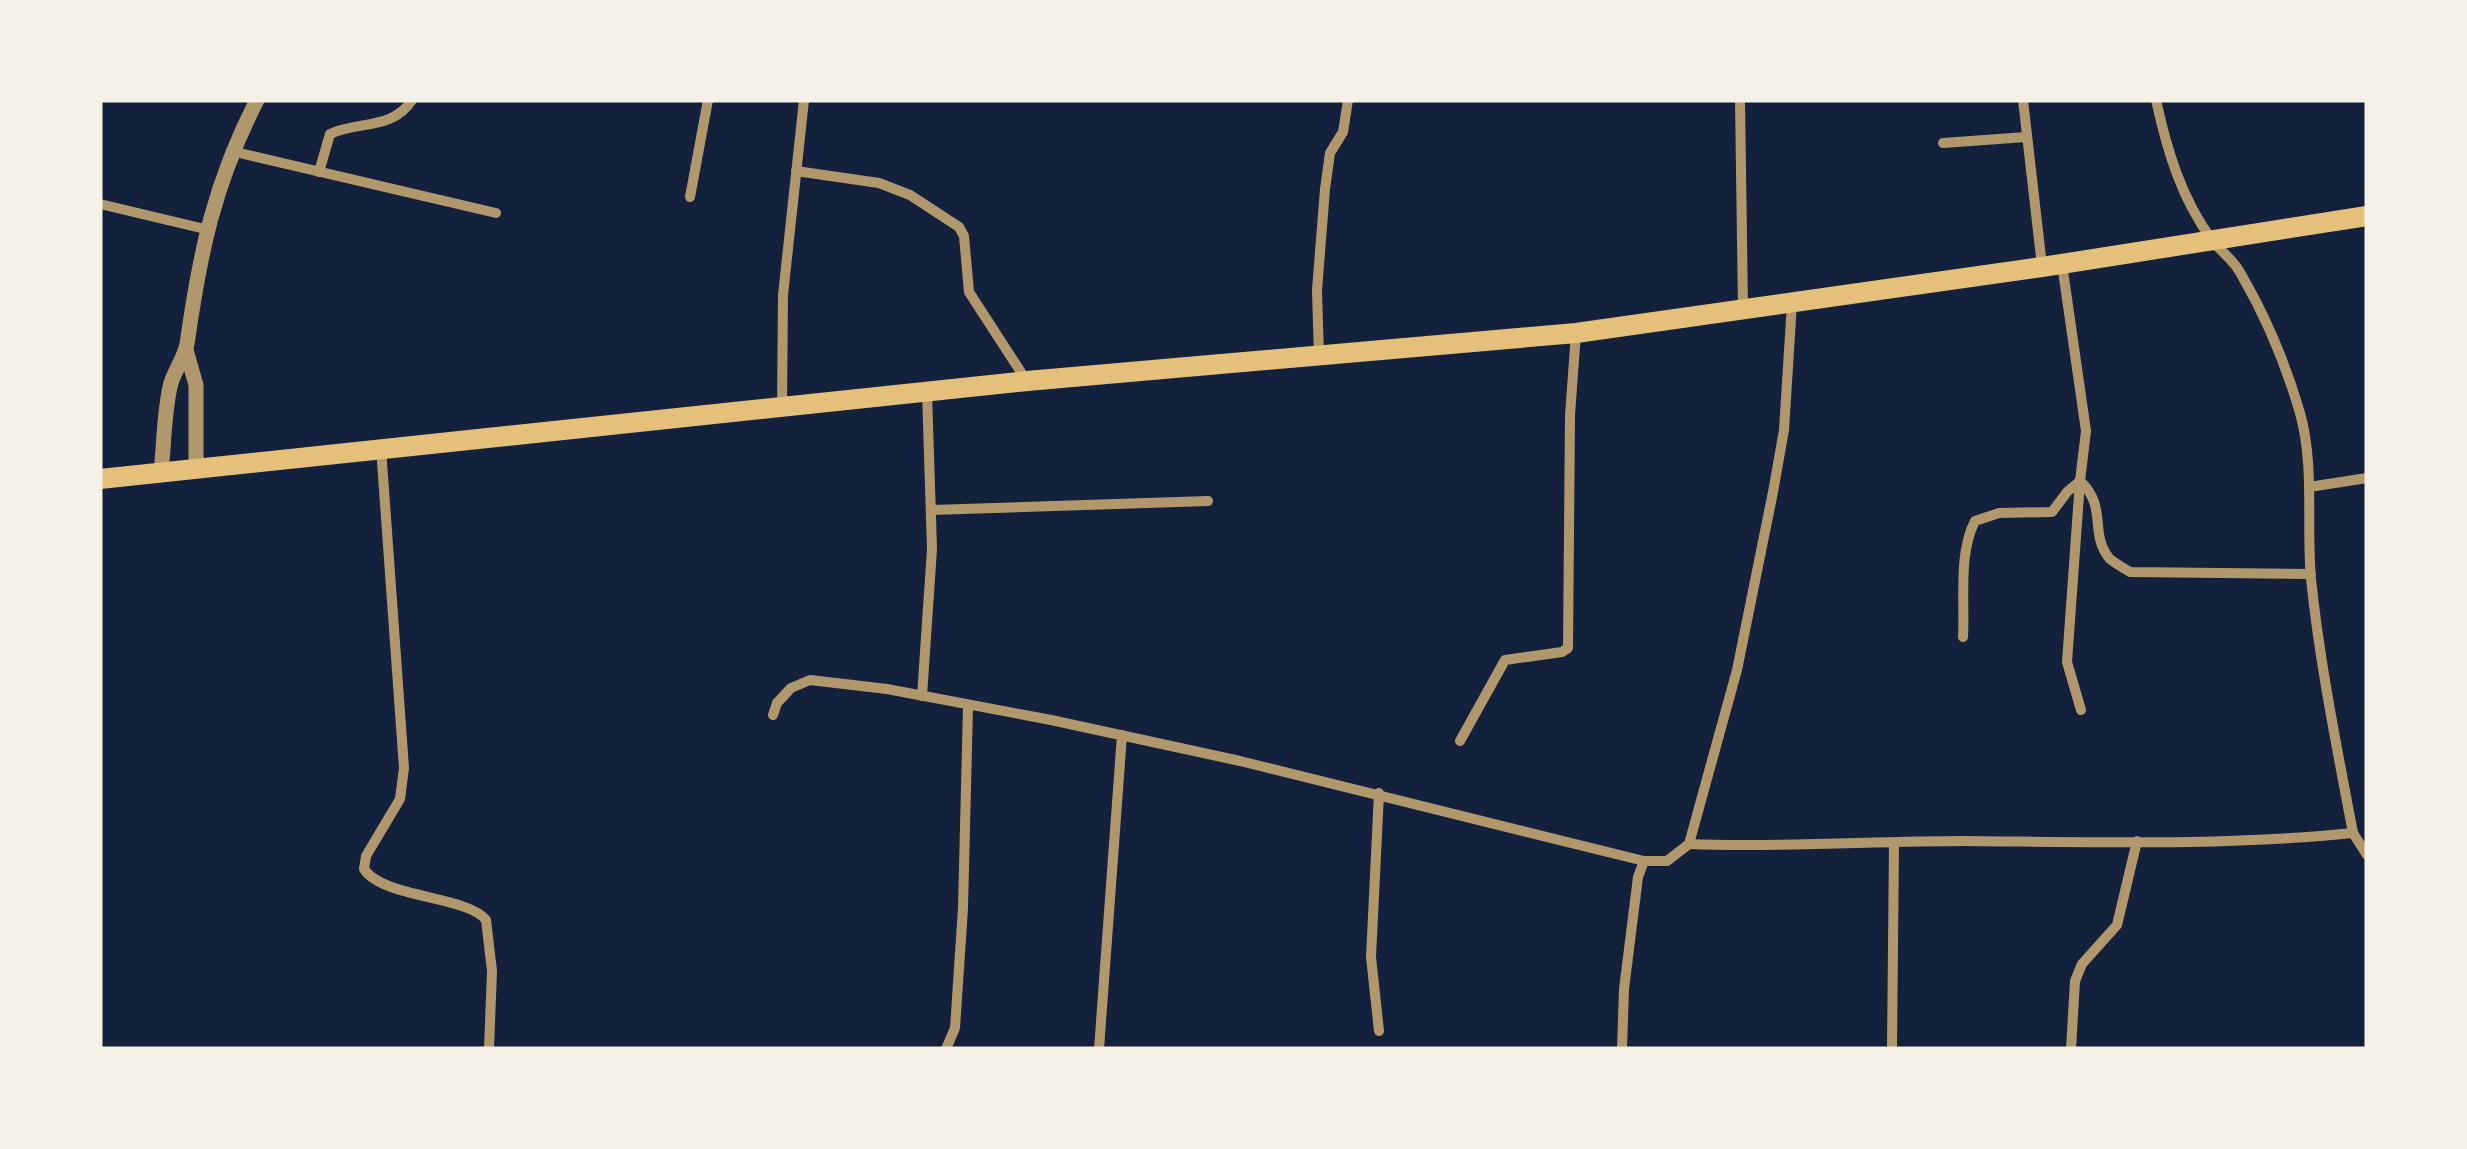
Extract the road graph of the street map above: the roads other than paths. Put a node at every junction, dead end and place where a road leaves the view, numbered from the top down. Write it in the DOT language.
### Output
graph roads {
  1 [pos="257,100"];
  2 [pos="412,100"];
  3 [pos="708,100"];
  4 [pos="804,100"];
  5 [pos="1348,100"];
  6 [pos="1740,100"];
  7 [pos="2023,100"];
  8 [pos="2156,100"];
  9 [pos="2026,137"];
  10 [pos="1944,143"];
  11 [pos="231,152"];
  12 [pos="319,172"];
  13 [pos="796,172"];
  14 [pos="690,197"];
  15 [pos="100,204"];
  16 [pos="496,213"];
  17 [pos="2367,216"];
  18 [pos="206,230"];
  19 [pos="2212,240"];
  20 [pos="2052,266"];
  21 [pos="1792,302"];
  22 [pos="1743,308"];
  23 [pos="1576,334"];
  24 [pos="186,350"];
  25 [pos="1319,358"];
  26 [pos="1027,381"];
  27 [pos="927,392"];
  28 [pos="782,409"];
  29 [pos="381,448"];
  30 [pos="196,469"];
  31 [pos="161,472"];
  32 [pos="2367,478"];
  33 [pos="100,479"];
  34 [pos="2080,482"];
  35 [pos="2309,487"];
  36 [pos="1208,501"];
  37 [pos="931,510"];
  38 [pos="2311,574"];
  39 [pos="1963,637"];
  40 [pos="922,696"];
  41 [pos="968,706"];
  42 [pos="2081,710"];
  43 [pos="773,715"];
  44 [pos="1122,735"];
  45 [pos="1460,741"];
  46 [pos="1379,793"];
  47 [pos="2354,833"];
  48 [pos="2137,841"];
  49 [pos="1894,843"];
  50 [pos="1689,844"];
  51 [pos="2367,855"];
  52 [pos="1644,861"];
  53 [pos="1379,1030"];
  54 [pos="488,1049"];
  55 [pos="946,1049"];
  56 [pos="1099,1049"];
  57 [pos="1622,1049"];
  58 [pos="1892,1049"];
  59 [pos="2072,1049"];
  1 -- 11 [label="street"];
  2 -- 12 [label="street"];
  3 -- 14 [label="street"];
  4 -- 13 [label="street"];
  5 -- 25 [label="street"];
  6 -- 22 [label="street"];
  7 -- 9 [label="street"];
  8 -- 19 [label="street"];
  9 -- 10 [label="street"];
  9 -- 20 [label="street"];
  11 -- 12 [label="street"];
  11 -- 18 [label="street"];
  12 -- 16 [label="street"];
  13 -- 26 [label="street"];
  13 -- 28 [label="street"];
  15 -- 18 [label="street"];
  17 -- 19 [label="main road"];
  18 -- 24 [label="street"];
  19 -- 20 [label="main road"];
  19 -- 35 [label="street"];
  20 -- 21 [label="main road"];
  20 -- 34 [label="street"];
  21 -- 22 [label="main road"];
  21 -- 50 [label="street"];
  22 -- 23 [label="main road"];
  23 -- 25 [label="main road"];
  23 -- 45 [label="street"];
  24 -- 30 [label="street"];
  24 -- 31 [label="street"];
  25 -- 26 [label="main road"];
  26 -- 27 [label="main road"];
  27 -- 28 [label="main road"];
  27 -- 37 [label="street"];
  28 -- 29 [label="main road"];
  29 -- 30 [label="main road"];
  29 -- 54 [label="street"];
  30 -- 31 [label="main road"];
  31 -- 33 [label="main road"];
  32 -- 35 [label="street"];
  34 -- 38 [label="street"];
  34 -- 39 [label="street"];
  34 -- 42 [label="street"];
  35 -- 38 [label="street"];
  36 -- 37 [label="street"];
  37 -- 40 [label="street"];
  38 -- 47 [label="street"];
  40 -- 41 [label="street"];
  40 -- 43 [label="street"];
  41 -- 44 [label="street"];
  41 -- 55 [label="street"];
  44 -- 46 [label="street"];
  44 -- 56 [label="street"];
  46 -- 52 [label="street"];
  46 -- 53 [label="street"];
  47 -- 48 [label="street"];
  47 -- 51 [label="street"];
  48 -- 49 [label="street"];
  48 -- 59 [label="street"];
  49 -- 50 [label="street"];
  49 -- 58 [label="street"];
  50 -- 52 [label="street"];
  52 -- 57 [label="street"];
}
